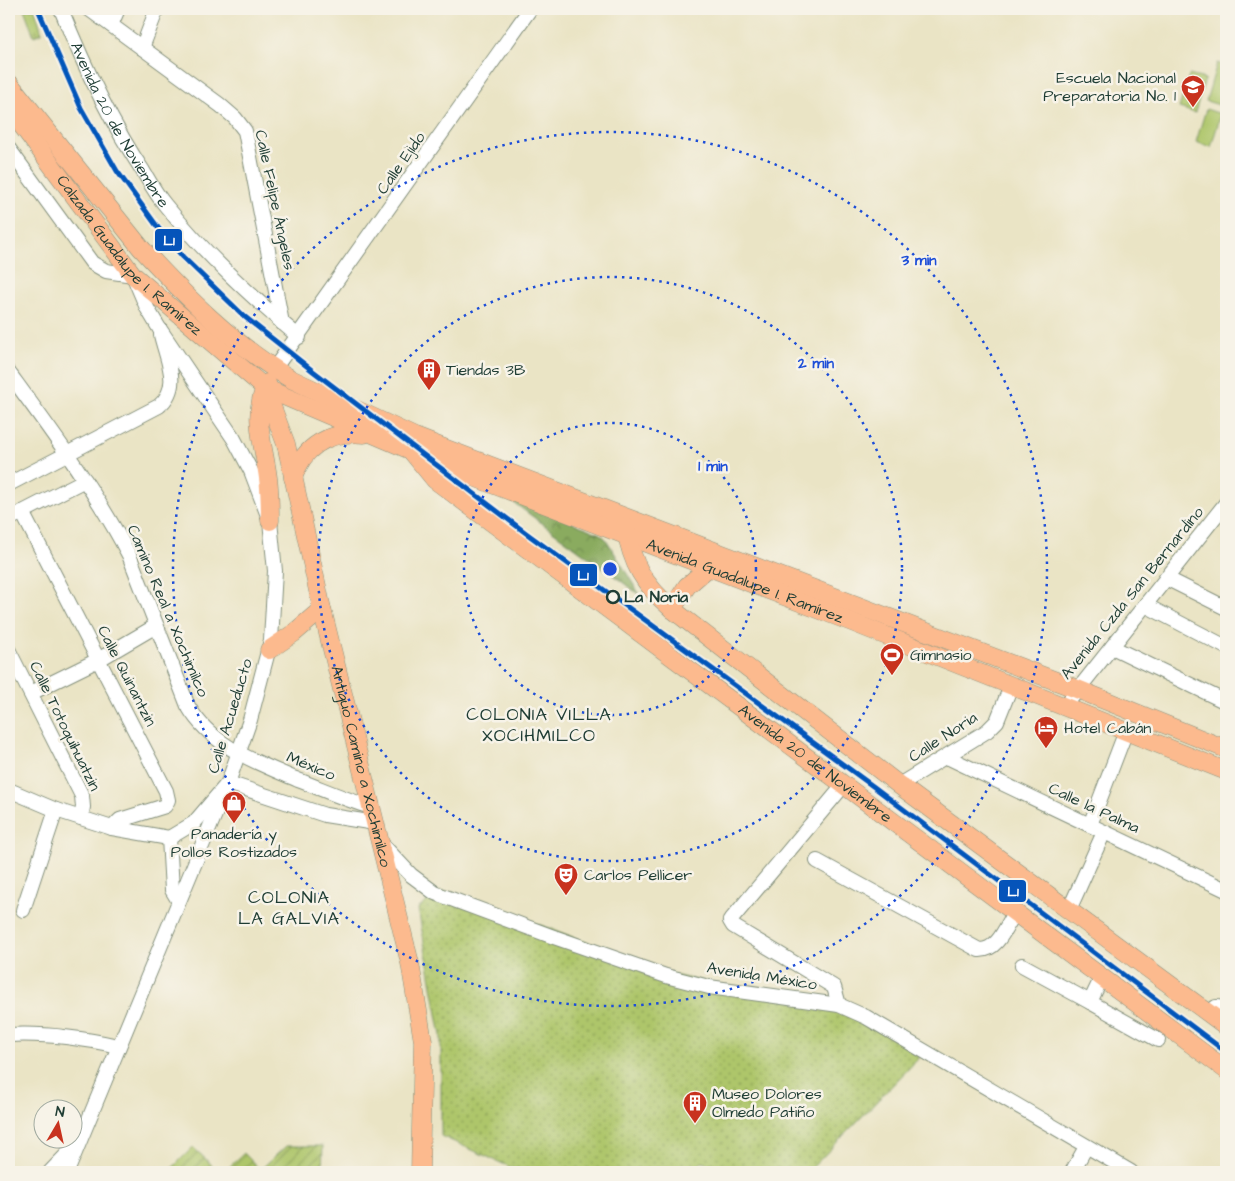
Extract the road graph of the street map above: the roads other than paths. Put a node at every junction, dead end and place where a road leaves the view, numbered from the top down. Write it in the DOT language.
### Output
graph roads {
  1 [pos="61,9"];
  2 [pos="89,9"];
  3 [pos="118,9"];
  4 [pos="157,9"];
  5 [pos="530,9"];
  6 [pos="112,25"];
  7 [pos="142,48"];
  8 [pos="9,83"];
  9 [pos="9,108"];
  10 [pos="9,149"];
  11 [pos="133,275"];
  12 [pos="282,323"];
  13 [pos="159,328"];
  14 [pos="299,337"];
  15 [pos="274,369"];
  16 [pos="9,373"];
  17 [pos="265,388"];
  18 [pos="372,435"];
  19 [pos="411,450"];
  20 [pos="68,453"];
  21 [pos="293,478"];
  22 [pos="85,480"];
  23 [pos="9,484"];
  24 [pos="1225,507"];
  25 [pos="22,512"];
  26 [pos="623,517"];
  27 [pos="9,519"];
  28 [pos="270,522"];
  29 [pos="627,535"];
  30 [pos="708,567"];
  31 [pos="1166,578"];
  32 [pos="1145,605"];
  33 [pos="1226,608"];
  34 [pos="322,609"];
  35 [pos="672,609"];
  36 [pos="156,626"];
  37 [pos="1112,646"];
  38 [pos="1226,647"];
  39 [pos="269,650"];
  40 [pos="9,651"];
  41 [pos="98,660"];
  42 [pos="1011,686"];
  43 [pos="1077,689"];
  44 [pos="31,693"];
  45 [pos="1226,702"];
  46 [pos="1065,706"];
  47 [pos="1126,731"];
  48 [pos="1226,749"];
  49 [pos="238,755"];
  50 [pos="947,757"];
  51 [pos="1226,771"];
  52 [pos="228,783"];
  53 [pos="899,785"];
  54 [pos="843,786"];
  55 [pos="9,790"];
  56 [pos="56,810"];
  57 [pos="373,815"];
  58 [pos="81,818"];
  59 [pos="1090,825"];
  60 [pos="112,828"];
  61 [pos="1104,832"];
  62 [pos="169,838"];
  63 [pos="379,841"];
  64 [pos="817,861"];
  65 [pos="1226,890"];
  66 [pos="178,900"];
  67 [pos="23,910"];
  68 [pos="1069,910"];
  69 [pos="1014,912"];
  70 [pos="1022,965"];
  71 [pos="1102,978"];
  72 [pos="1090,1002"];
  73 [pos="839,1005"];
  74 [pos="1226,1008"];
  75 [pos="1208,1013"];
  76 [pos="1226,1026"];
  77 [pos="9,1035"];
  78 [pos="1158,1040"];
  79 [pos="118,1046"];
  80 [pos="1226,1070"];
  81 [pos="82,1134"];
  82 [pos="1086,1147"];
  83 [pos="72,1148"];
  84 [pos="76,1148"];
  85 [pos="50,1172"];
  86 [pos="66,1172"];
  87 [pos="420,1172"];
  88 [pos="1072,1172"];
  89 [pos="1131,1172"];
  1 -- 12 [label="street, Avenida 20 de Noviembre"];
  2 -- 6 [label="street, Calle Felipe Ángeles"];
  3 -- 6 [label="street"];
  4 -- 7 [label="street"];
  5 -- 14 [label="street, Calle Ejido"];
  6 -- 7 [label="street, Calle Felipe Ángeles"];
  7 -- 12 [label="street, Calle Felipe Ángeles"];
  8 -- 15 [label="main road, Calzada Guadalupe I. Ramírez"];
  9 -- 11 [label="main road, Calzada Guadalupe I. Ramírez"];
  10 -- 11 [label="street"];
  11 -- 13 [label="street, Calle Acueducto"];
  11 -- 17 [label="main road, Calzada Guadalupe I. Ramírez"];
  12 -- 14 [label="street, Avenida 20 de Noviembre"];
  13 -- 20 [label="street"];
  13 -- 28 [label="street, Calle Acueducto"];
  14 -- 15 [label="street, Calle Ejido"];
  15 -- 17 [label="main road"];
  15 -- 26 [label="main road, Avenida Guadalupe I. Ramírez"];
  16 -- 20 [label="street, Camino Real a Xochimilco"];
  17 -- 18 [label="main road, Avenida Guadalupe I. Ramírez"];
  17 -- 21 [label="main road, Antiguo Camino a Xochimilco"];
  17 -- 28 [label="main road"];
  18 -- 19 [label="main road, Avenida Guadalupe I. Ramírez"];
  18 -- 21 [label="main road"];
  19 -- 29 [label="main road, Avenida Guadalupe I. Ramírez"];
  19 -- 54 [label="main road, Avenida 20 de Noviembre"];
  20 -- 22 [label="street, Camino Real a Xochimilco"];
  20 -- 23 [label="street"];
  21 -- 34 [label="main road, Antiguo Camino a Xochimilco"];
  22 -- 25 [label="street"];
  22 -- 36 [label="street, Camino Real a Xochimilco"];
  24 -- 31 [label="street, Avenida Czda San Bernardino"];
  25 -- 27 [label="street"];
  25 -- 41 [label="street, Calle Quinantzin"];
  26 -- 29 [label="main road, Avenida 20 de Noviembre"];
  26 -- 43 [label="main road, Avenida Guadalupe I. Ramírez"];
  28 -- 39 [label="street, Calle Acueducto"];
  29 -- 30 [label="main road, Avenida Guadalupe I. Ramírez"];
  29 -- 35 [label="main road, Avenida 20 de Noviembre"];
  30 -- 35 [label="main road"];
  30 -- 42 [label="main road, Avenida Guadalupe I. Ramírez"];
  31 -- 32 [label="street, Avenida Czda San Bernardino"];
  31 -- 33 [label="street"];
  32 -- 37 [label="street, Avenida Czda San Bernardino"];
  32 -- 38 [label="street"];
  34 -- 39 [label="main road"];
  34 -- 57 [label="main road, Antiguo Camino a Xochimilco"];
  35 -- 53 [label="main road, Avenida 20 de Noviembre"];
  36 -- 41 [label="street"];
  36 -- 49 [label="street, Camino Real a Xochimilco"];
  37 -- 43 [label="street, Avenida Czda San Bernardino"];
  37 -- 45 [label="street"];
  39 -- 49 [label="street, Calle Acueducto"];
  40 -- 44 [label="street, Calle Totoquihuatzin"];
  41 -- 44 [label="street"];
  41 -- 60 [label="street, Calle Quinantzin"];
  42 -- 46 [label="main road, Avenida Guadalupe I. Ramírez"];
  42 -- 50 [label="street, Calle Noria"];
  43 -- 46 [label="street, Avenida Czda San Bernardino"];
  43 -- 48 [label="main road, Avenida Guadalupe I. Ramírez"];
  44 -- 58 [label="street, Calle Totoquihuatzin"];
  46 -- 47 [label="main road, Avenida Guadalupe I. Ramírez"];
  47 -- 51 [label="main road, Avenida Guadalupe I. Ramírez"];
  47 -- 59 [label="street"];
  49 -- 52 [label="street, Calle Acueducto"];
  49 -- 57 [label="street, México"];
  50 -- 53 [label="street, Calle Noria"];
  50 -- 59 [label="street, Calle la Palma"];
  52 -- 57 [label="street"];
  52 -- 62 [label="street"];
  52 -- 66 [label="street, Calle Acueducto"];
  53 -- 68 [label="main road, Avenida 20 de Noviembre"];
  54 -- 69 [label="main road, Avenida 20 de Noviembre"];
  54 -- 73 [label="street"];
  55 -- 56 [label="street"];
  56 -- 58 [label="street"];
  56 -- 67 [label="street"];
  57 -- 63 [label="main road, Antiguo Camino a Xochimilco"];
  58 -- 60 [label="street"];
  59 -- 61 [label="street, Calle la Palma"];
  60 -- 62 [label="street"];
  61 -- 65 [label="street, Calle la Palma"];
  61 -- 68 [label="street"];
  62 -- 66 [label="street"];
  63 -- 73 [label="street, Avenida México"];
  63 -- 87 [label="main road, Antiguo Camino a Xochimilco"];
  64 -- 69 [label="street"];
  66 -- 79 [label="street, Calle Acueducto"];
  68 -- 75 [label="main road, Avenida 20 de Noviembre"];
  69 -- 71 [label="main road, Avenida 20 de Noviembre"];
  70 -- 72 [label="street"];
  71 -- 72 [label="street"];
  71 -- 80 [label="main road, Avenida 20 de Noviembre"];
  72 -- 78 [label="street"];
  73 -- 82 [label="street, Avenida México"];
  74 -- 75 [label="street"];
  75 -- 76 [label="main road, Avenida 20 de Noviembre"];
  77 -- 79 [label="street"];
  79 -- 81 [label="street, Calle Acueducto"];
  82 -- 88 [label="street"];
  82 -- 89 [label="street, Avenida México"];
  83 -- 85 [label="street"];
  84 -- 86 [label="street, Calle Acueducto"];
}
